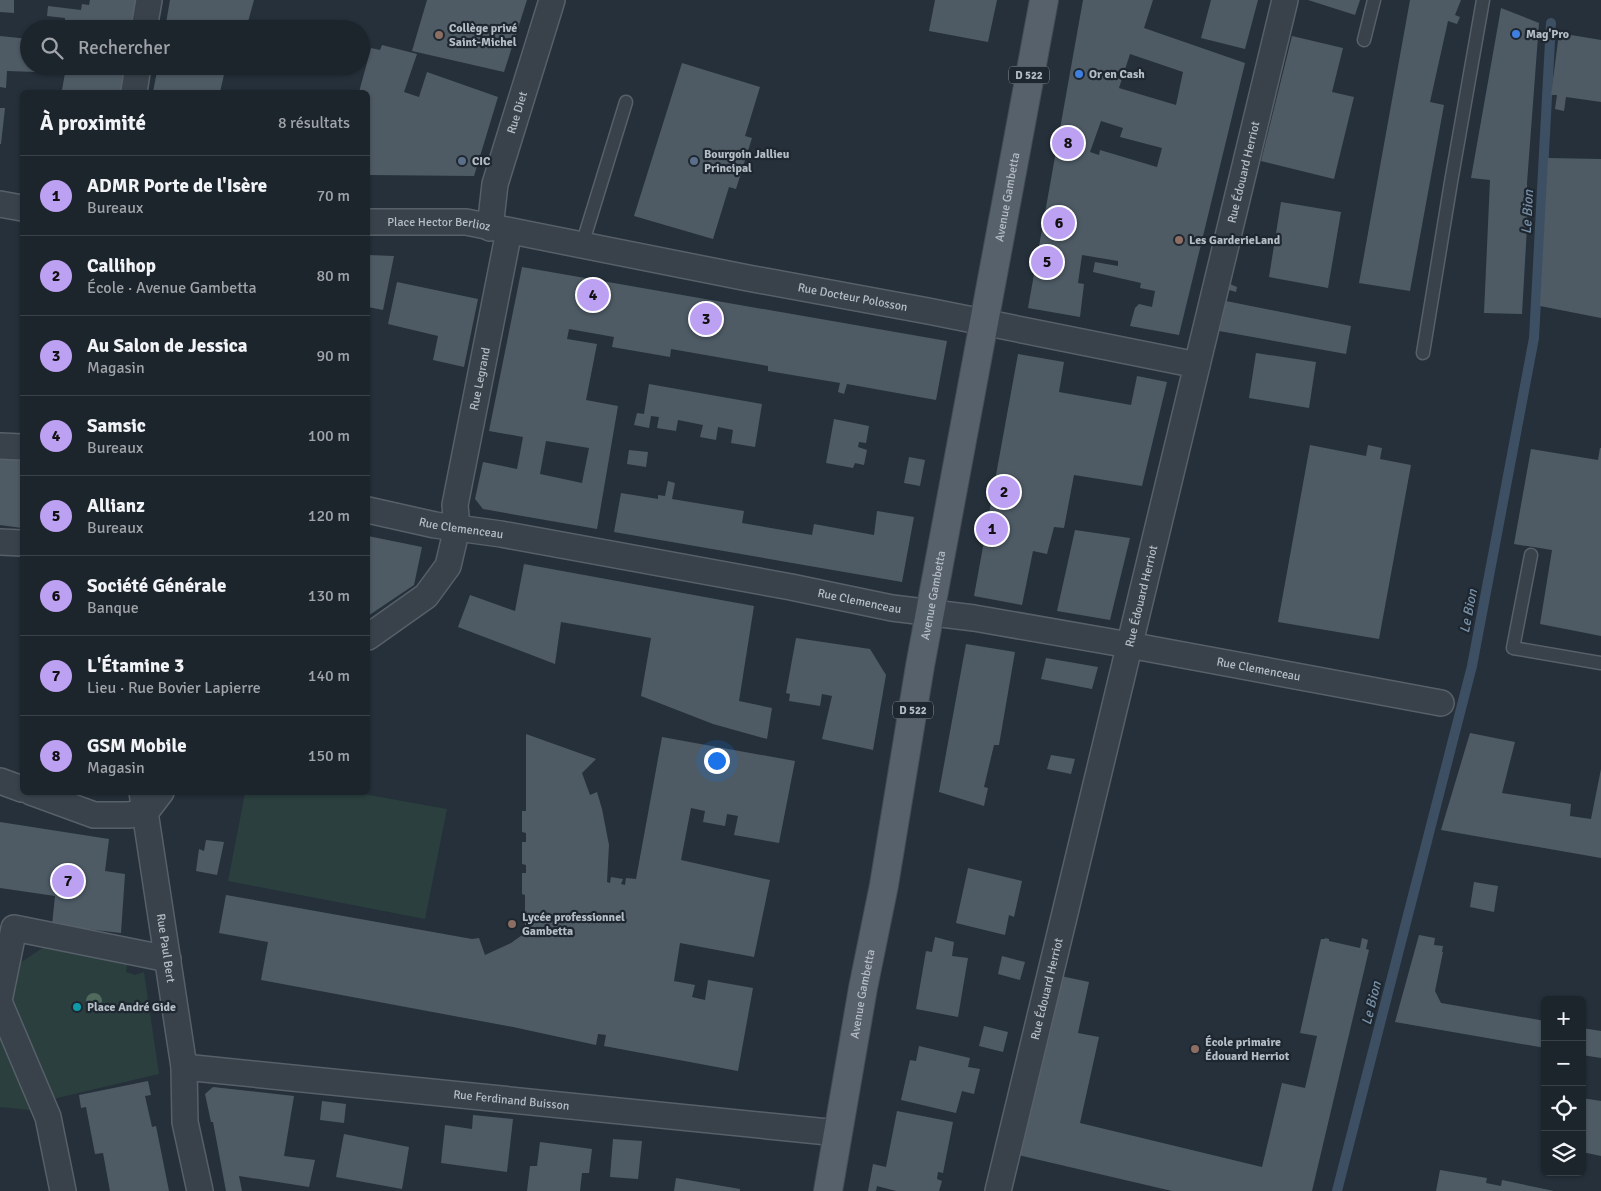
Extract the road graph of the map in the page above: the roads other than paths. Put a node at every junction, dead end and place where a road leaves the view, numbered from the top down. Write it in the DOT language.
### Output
graph roads {
  1 [pos="149,0"];
  2 [pos="552,0"];
  3 [pos="1044,0"];
  4 [pos="1285,0"];
  5 [pos="1374,0"];
  6 [pos="1484,0"];
  7 [pos="146,20"];
  8 [pos="1364,40"];
  9 [pos="137,75"];
  10 [pos="134,90"];
  11 [pos="626,102"];
  12 [pos="0,204"];
  13 [pos="20,208"];
  14 [pos="370,222"];
  15 [pos="500,230"];
  16 [pos="582,245"];
  17 [pos="984,323"];
  18 [pos="1424,354"];
  19 [pos="1197,365"];
  20 [pos="0,446"];
  21 [pos="20,447"];
  22 [pos="370,510"];
  23 [pos="457,528"];
  24 [pos="0,542"];
  25 [pos="20,543"];
  26 [pos="1531,554"];
  27 [pos="930,613"];
  28 [pos="370,636"];
  29 [pos="1129,645"];
  30 [pos="1601,663"];
  31 [pos="1442,703"];
  32 [pos="0,781"];
  33 [pos="20,789"];
  34 [pos="39,795"];
  35 [pos="156,795"];
  36 [pos="143,803"];
  37 [pos="168,958"];
  38 [pos="0,996"];
  39 [pos="0,1004"];
  40 [pos="184,1067"];
  41 [pos="838,1133"];
  42 [pos="63,1191"];
  43 [pos="200,1191"];
  44 [pos="828,1191"];
  45 [pos="998,1191"];
  1 -- 7 [label="street"];
  2 -- 15 [label="street, Rue Diet"];
  3 -- 17 [label="main road, Avenue Gambetta / D 522"];
  4 -- 19 [label="street, Rue Édouard Herriot"];
  5 -- 8 [label="lane"];
  6 -- 18 [label="lane"];
  9 -- 10 [label="street"];
  11 -- 16 [label="lane"];
  12 -- 13 [label="street"];
  14 -- 15 [label="street, Place Hector Berlioz"];
  15 -- 16 [label="street, Rue Docteur Polosson"];
  15 -- 23 [label="street, Rue Legrand"];
  16 -- 17 [label="street, Rue Docteur Polosson"];
  17 -- 19 [label="street, Rue Docteur Polosson"];
  17 -- 27 [label="main road, Avenue Gambetta / D 522"];
  19 -- 29 [label="street, Rue Édouard Herriot"];
  20 -- 21 [label="street"];
  22 -- 23 [label="street, Rue Clemenceau"];
  23 -- 27 [label="street, Rue Clemenceau"];
  23 -- 28 [label="street, Rue Legrand"];
  24 -- 25 [label="street"];
  26 -- 30 [label="lane"];
  27 -- 29 [label="street, Rue Clemenceau"];
  27 -- 41 [label="main road, Avenue Gambetta / D 522"];
  29 -- 31 [label="street, Rue Clemenceau"];
  29 -- 45 [label="street, Rue Édouard Herriot"];
  32 -- 33 [label="street"];
  34 -- 36 [label="street"];
  35 -- 36 [label="street"];
  36 -- 37 [label="street, Rue Paul Bert"];
  37 -- 38 [label="street"];
  37 -- 40 [label="street, Rue Paul Bert"];
  39 -- 42 [label="street"];
  40 -- 41 [label="street, Rue Ferdinand Buisson"];
  40 -- 43 [label="street, Rue Paul Bert"];
  41 -- 44 [label="main road, Avenue Gambetta / D 522"];
}
